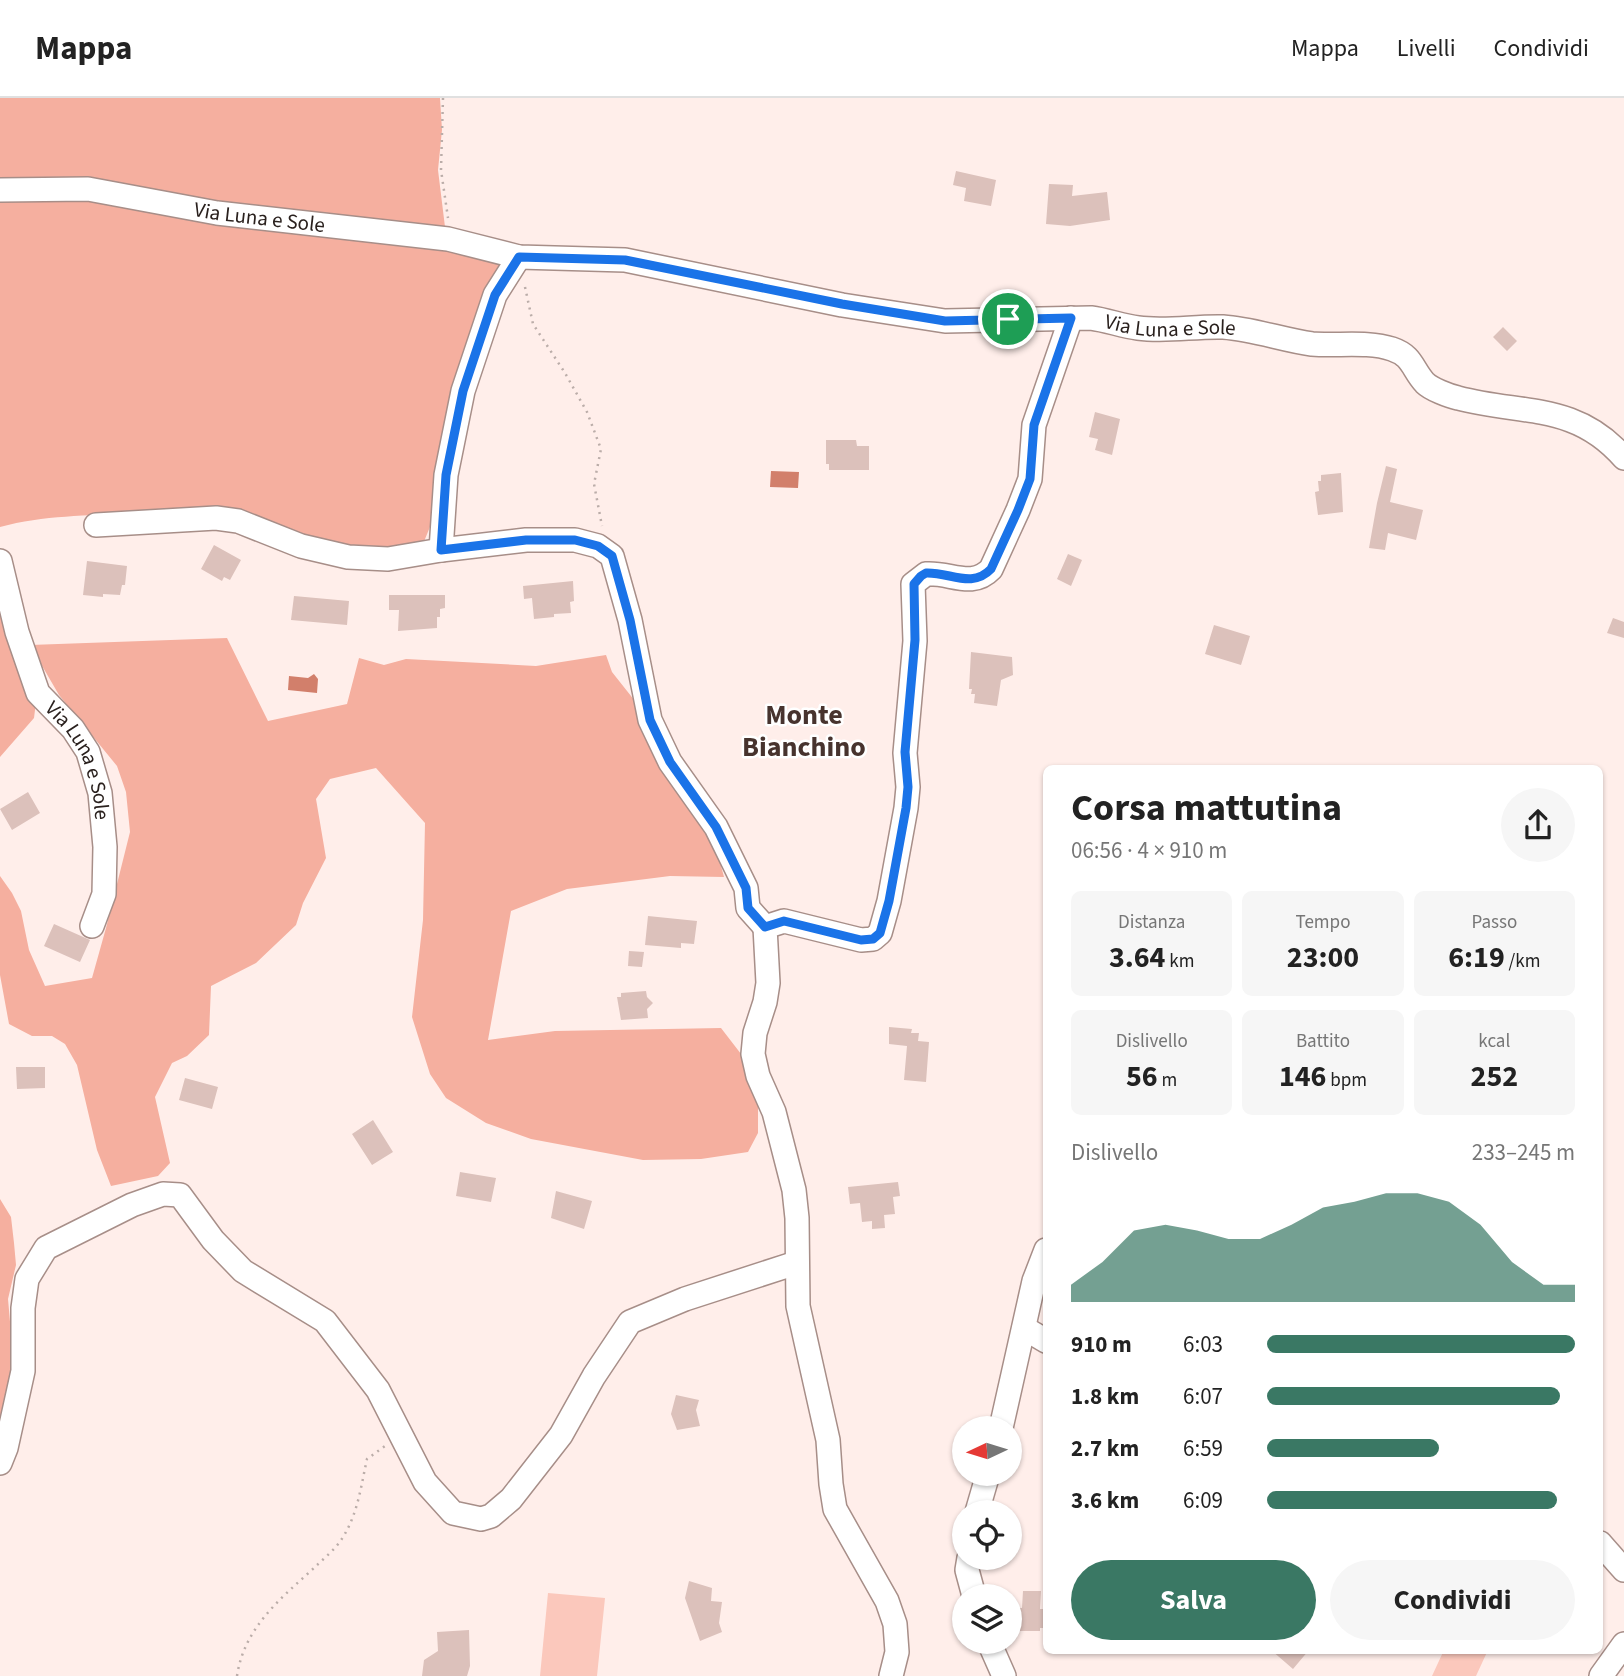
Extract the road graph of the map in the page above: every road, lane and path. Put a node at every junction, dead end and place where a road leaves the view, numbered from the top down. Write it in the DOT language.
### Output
graph roads {
  1 [pos="443,98"];
  2 [pos="0,190"];
  3 [pos="448,239"];
  4 [pos="519,257"];
  5 [pos="1071,318"];
  6 [pos="1624,458"];
  7 [pos="96,525"];
  8 [pos="441,550"];
  9 [pos="612,556"];
  10 [pos="0,561"];
  11 [pos="92,926"];
  12 [pos="765,927"];
  13 [pos="1043,1258"];
  14 [pos="796,1263"];
  15 [pos="1024,1328"];
  16 [pos="1043,1339"];
  17 [pos="1004,1416"];
  18 [pos="400,1436"];
  19 [pos="0,1463"];
  20 [pos="1603,1546"];
  21 [pos="1624,1570"];
  22 [pos="1624,1644"];
  23 [pos="994,1654"];
  24 [pos="237,1676"];
  25 [pos="891,1676"];
  26 [pos="1004,1676"];
  27 [pos="1601,1676"];
  1 -- 3 [label="path"];
  2 -- 3 [label="street, Via Luna e Sole"];
  3 -- 4 [label="street, Via Luna e Sole"];
  4 -- 5 [label="street, Via Luna e Sole"];
  4 -- 8 [label="street"];
  4 -- 9 [label="path"];
  5 -- 6 [label="street, Via Luna e Sole"];
  5 -- 12 [label="street"];
  7 -- 8 [label="street"];
  8 -- 9 [label="street"];
  9 -- 12 [label="street"];
  10 -- 11 [label="street, Via Luna e Sole"];
  12 -- 14 [label="street"];
  13 -- 15 [label="street"];
  14 -- 18 [label="street"];
  14 -- 25 [label="street"];
  15 -- 16 [label="street"];
  15 -- 17 [label="street"];
  18 -- 19 [label="street"];
  18 -- 24 [label="path"];
  20 -- 21 [label="street"];
  22 -- 27 [label="street"];
  23 -- 26 [label="street"];
}
